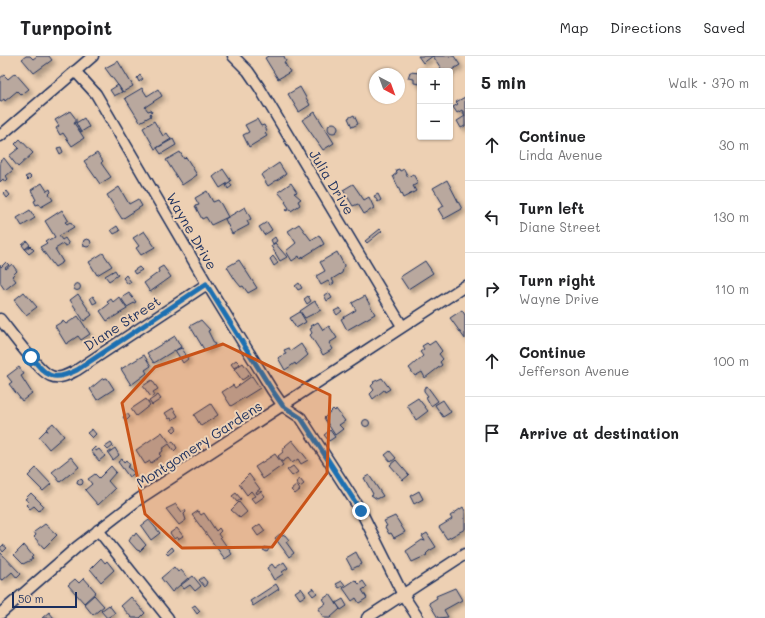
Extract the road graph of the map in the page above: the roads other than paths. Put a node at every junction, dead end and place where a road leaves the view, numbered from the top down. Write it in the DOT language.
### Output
graph roads {
  1 [pos="93,56"];
  2 [pos="233,56"];
  3 [pos="75,71"];
  4 [pos="0,136"];
  5 [pos="206,284"];
  6 [pos="465,286"];
  7 [pos="0,319"];
  8 [pos="402,326"];
  9 [pos="283,406"];
  10 [pos="98,530"];
  11 [pos="465,554"];
  12 [pos="403,595"];
  13 [pos="0,614"];
  14 [pos="168,618"];
  15 [pos="367,618"];
  16 [pos="418,618"];
  1 -- 3 [label="street"];
  2 -- 8 [label="street, Julia Drive"];
  3 -- 4 [label="street"];
  3 -- 5 [label="street, Wayne Drive"];
  5 -- 7 [label="street, Diane Street"];
  5 -- 9 [label="street, Wayne Drive"];
  6 -- 8 [label="street, Montgomery Gardens"];
  8 -- 9 [label="street, Montgomery Gardens"];
  9 -- 10 [label="street, Montgomery Gardens"];
  9 -- 12 [label="street"];
  10 -- 13 [label="street, Montgomery Gardens"];
  10 -- 14 [label="street"];
  11 -- 12 [label="street"];
  12 -- 15 [label="street"];
  12 -- 16 [label="street"];
}
